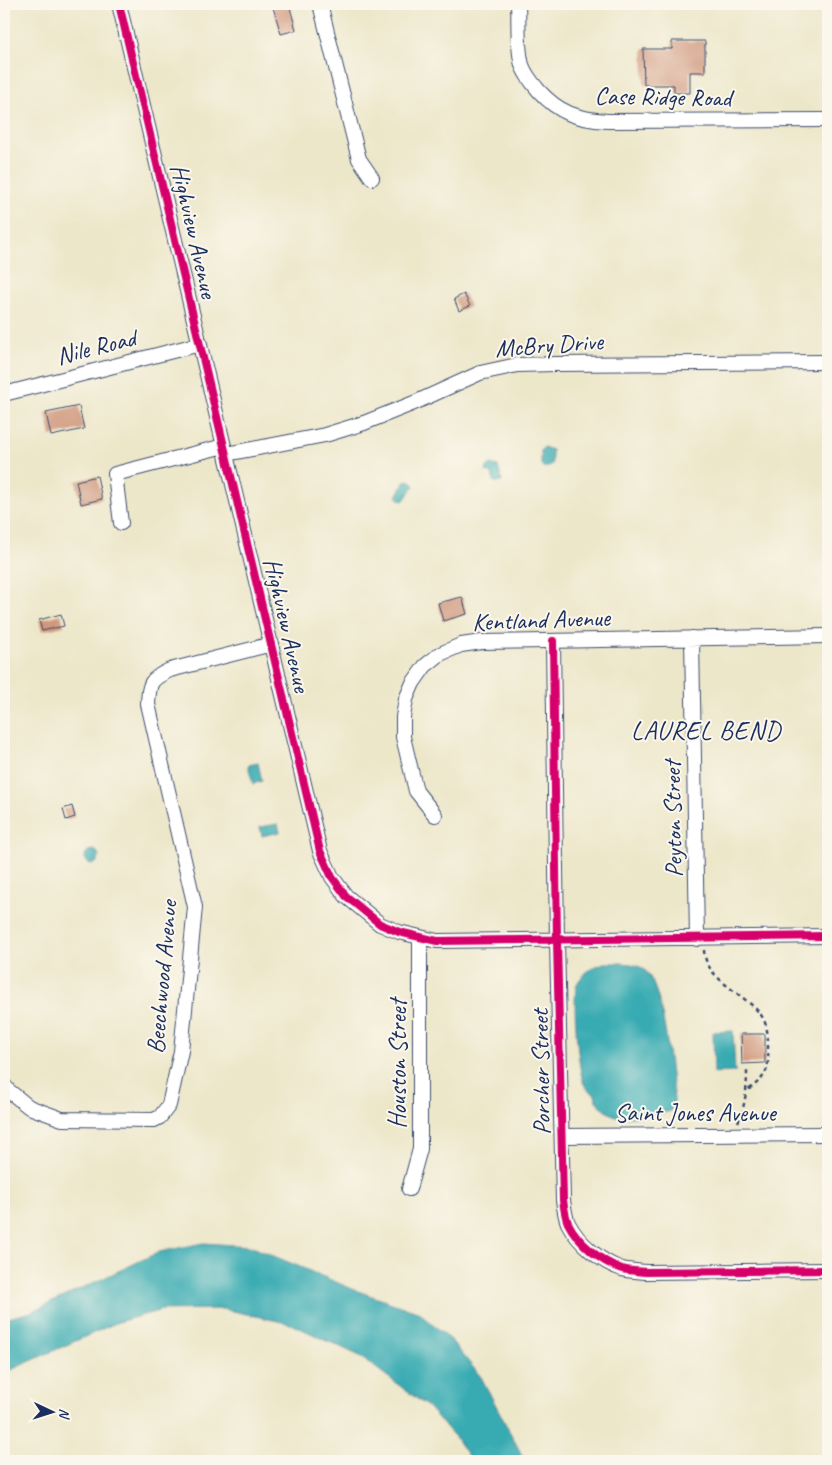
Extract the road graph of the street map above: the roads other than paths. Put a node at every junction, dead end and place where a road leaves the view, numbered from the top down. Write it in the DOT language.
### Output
graph roads {
  1 [pos="119,4"];
  2 [pos="320,4"];
  3 [pos="518,4"];
  4 [pos="828,120"];
  5 [pos="372,178"];
  6 [pos="200,344"];
  7 [pos="828,362"];
  8 [pos="4,394"];
  9 [pos="225,450"];
  10 [pos="121,523"];
  11 [pos="828,636"];
  12 [pos="692,638"];
  13 [pos="553,641"];
  14 [pos="272,644"];
  15 [pos="434,815"];
  16 [pos="828,936"];
  17 [pos="420,938"];
  18 [pos="557,940"];
  19 [pos="701,944"];
  20 [pos="4,1085"];
  21 [pos="828,1134"];
  22 [pos="562,1136"];
  23 [pos="409,1189"];
  24 [pos="828,1270"];
  1 -- 6 [label="street, Highview Avenue"];
  2 -- 5 [label="street"];
  3 -- 4 [label="street, Case Ridge Road"];
  6 -- 8 [label="street, Nile Road"];
  6 -- 9 [label="street, Highview Avenue"];
  7 -- 9 [label="street, McBry Drive"];
  9 -- 10 [label="street, McBry Drive"];
  9 -- 14 [label="street, Highview Avenue"];
  11 -- 12 [label="street, Kentland Avenue"];
  12 -- 13 [label="street, Kentland Avenue"];
  12 -- 19 [label="street, Peyton Street"];
  13 -- 15 [label="street, Kentland Avenue"];
  13 -- 18 [label="street, Porcher Street"];
  14 -- 17 [label="street, Highview Avenue"];
  14 -- 20 [label="street, Beechwood Avenue"];
  16 -- 19 [label="street"];
  17 -- 18 [label="street, Highview Avenue"];
  17 -- 23 [label="street, Houston Street"];
  18 -- 19 [label="street, Highview Avenue"];
  18 -- 22 [label="street, Porcher Street"];
  21 -- 22 [label="street, Saint Jones Avenue"];
  22 -- 24 [label="street, Porcher Street"];
}
